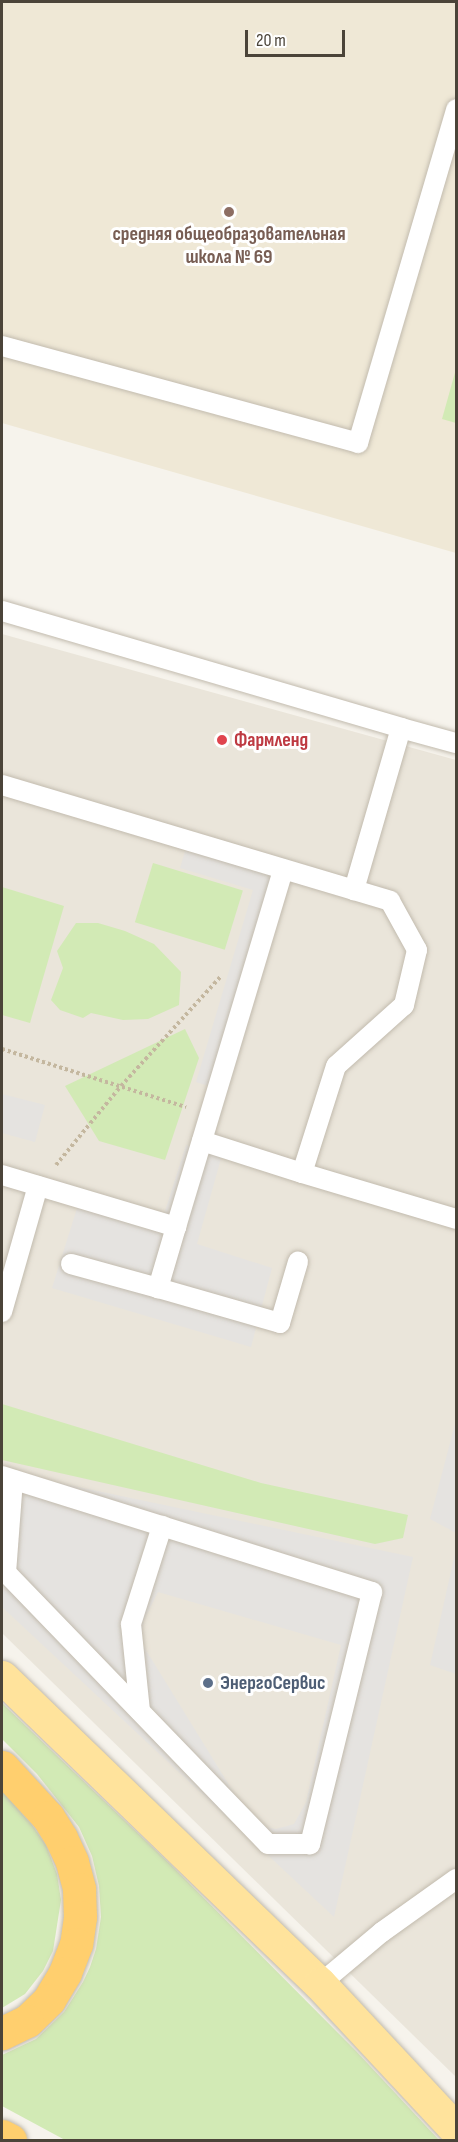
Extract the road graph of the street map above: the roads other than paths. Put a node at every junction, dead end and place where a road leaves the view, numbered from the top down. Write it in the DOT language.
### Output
graph roads {
  1 [pos="456,109"];
  2 [pos="2,346"];
  3 [pos="2,611"];
  4 [pos="401,728"];
  5 [pos="456,743"];
  6 [pos="2,785"];
  7 [pos="284,870"];
  8 [pos="354,890"];
  9 [pos="202,1141"];
  10 [pos="302,1173"];
  11 [pos="2,1175"];
  12 [pos="39,1186"];
  13 [pos="456,1220"];
  14 [pos="176,1227"];
  15 [pos="298,1262"];
  16 [pos="71,1264"];
  17 [pos="158,1288"];
  18 [pos="2,1312"];
  19 [pos="7,1478"];
  20 [pos="162,1526"];
  21 [pos="2,1677"];
  22 [pos="140,1711"];
  23 [pos="2,1767"];
  24 [pos="456,1879"];
  25 [pos="320,1984"];
  26 [pos="2,2033"];
  27 [pos="456,2130"];
  28 [pos="2,2136"];
  29 [pos="10,2140"];
  1 -- 2 [label="lane"];
  3 -- 4 [label="lane"];
  4 -- 5 [label="lane"];
  4 -- 8 [label="lane"];
  6 -- 7 [label="lane"];
  7 -- 8 [label="lane"];
  7 -- 9 [label="lane"];
  8 -- 10 [label="lane"];
  9 -- 10 [label="lane"];
  9 -- 14 [label="lane"];
  10 -- 13 [label="lane"];
  11 -- 12 [label="lane"];
  12 -- 14 [label="lane"];
  12 -- 18 [label="lane"];
  14 -- 17 [label="lane"];
  15 -- 17 [label="lane"];
  16 -- 17 [label="lane"];
  19 -- 20 [label="lane"];
  19 -- 22 [label="lane"];
  20 -- 22 [label="lane"];
  20 -- 22 [label="lane"];
  21 -- 25 [label="main road"];
  23 -- 26 [label="highway"];
  24 -- 25 [label="lane"];
  25 -- 27 [label="main road"];
  28 -- 29 [label="highway"];
}
